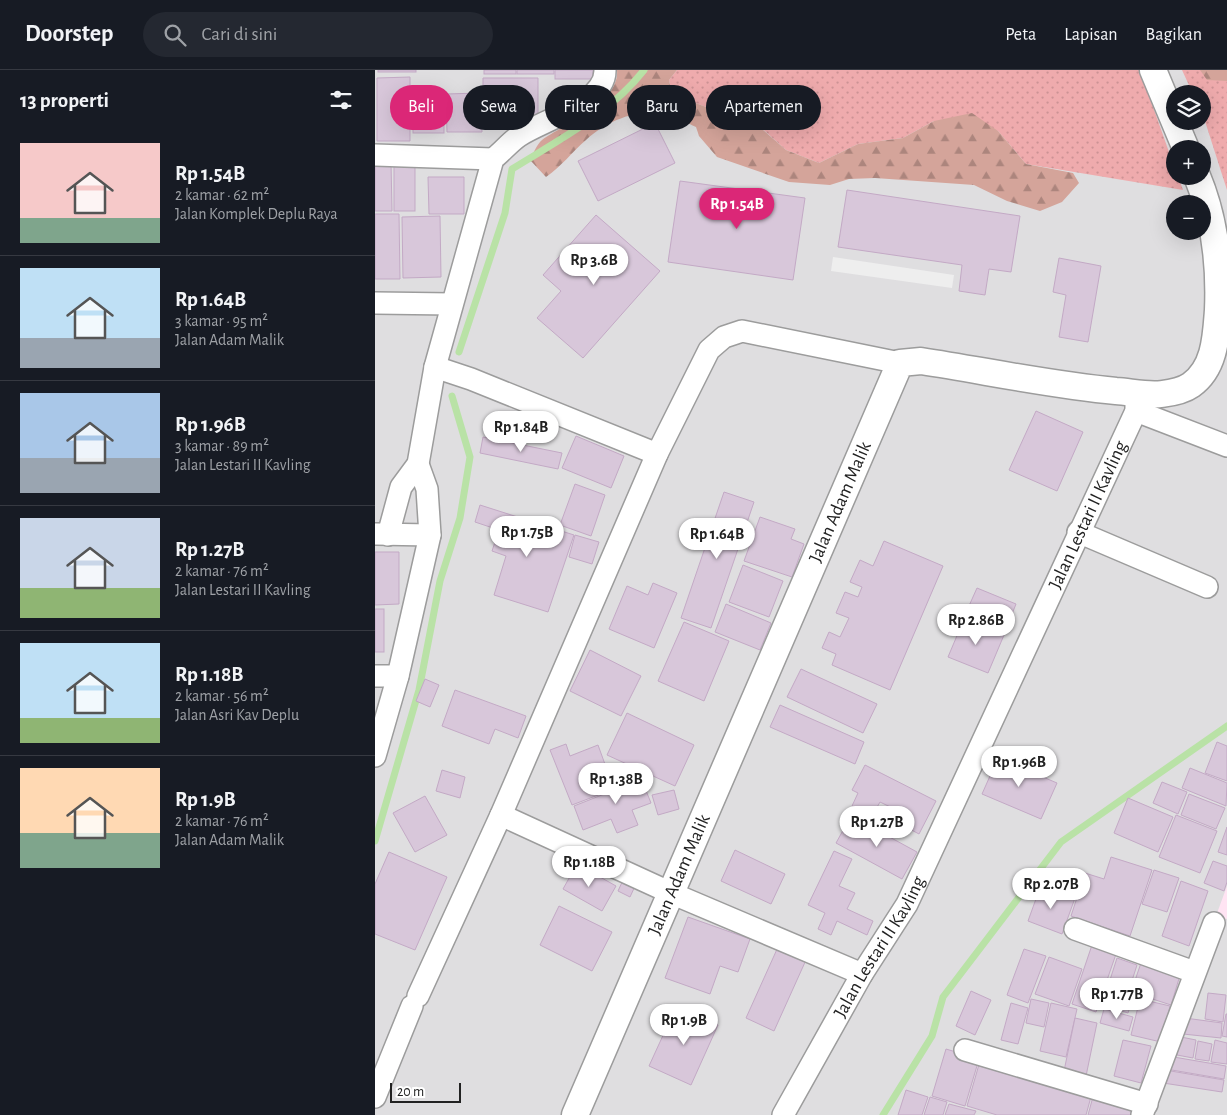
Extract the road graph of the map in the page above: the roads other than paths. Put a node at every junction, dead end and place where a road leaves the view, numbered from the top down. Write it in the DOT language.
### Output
graph roads {
  1 [pos="605,70"];
  2 [pos="1153,70"];
  3 [pos="1182,140"];
  4 [pos="375,156"];
  5 [pos="493,159"];
  6 [pos="1201,185"];
  7 [pos="375,303"];
  8 [pos="452,304"];
  9 [pos="900,363"];
  10 [pos="435,367"];
  11 [pos="1136,402"];
  12 [pos="1227,446"];
  13 [pos="657,454"];
  14 [pos="418,464"];
  15 [pos="1078,532"];
  16 [pos="381,534"];
  17 [pos="431,535"];
  18 [pos="1207,587"];
  19 [pos="375,676"];
  20 [pos="398,676"];
  21 [pos="375,756"];
  22 [pos="501,815"];
  23 [pos="671,893"];
  24 [pos="1214,923"];
  25 [pos="1075,929"];
  26 [pos="1195,972"];
  27 [pos="862,974"];
  28 [pos="965,1050"];
  29 [pos="375,1097"];
  30 [pos="1145,1109"];
  31 [pos="575,1115"];
  32 [pos="783,1115"];
  1 -- 5 [label="street"];
  2 -- 3 [label="street"];
  4 -- 5 [label="street"];
  5 -- 8 [label="street"];
  6 -- 11 [label="street"];
  7 -- 8 [label="street"];
  8 -- 10 [label="street"];
  9 -- 11 [label="street"];
  9 -- 13 [label="street"];
  9 -- 23 [label="street, Jalan Adam Malik"];
  10 -- 13 [label="street"];
  10 -- 14 [label="street"];
  11 -- 12 [label="street"];
  11 -- 15 [label="street, Jalan Lestari II Kavling"];
  13 -- 22 [label="street"];
  14 -- 16 [label="street"];
  14 -- 17 [label="street"];
  15 -- 18 [label="street"];
  15 -- 27 [label="street, Jalan Lestari II Kavling"];
  16 -- 17 [label="street"];
  17 -- 20 [label="street"];
  19 -- 20 [label="street"];
  20 -- 21 [label="street"];
  22 -- 23 [label="street"];
  22 -- 29 [label="street"];
  23 -- 27 [label="street"];
  23 -- 31 [label="street, Jalan Adam Malik"];
  24 -- 26 [label="street"];
  25 -- 26 [label="street"];
  26 -- 30 [label="street"];
  27 -- 32 [label="street, Jalan Lestari II Kavling"];
  28 -- 30 [label="street"];
}
